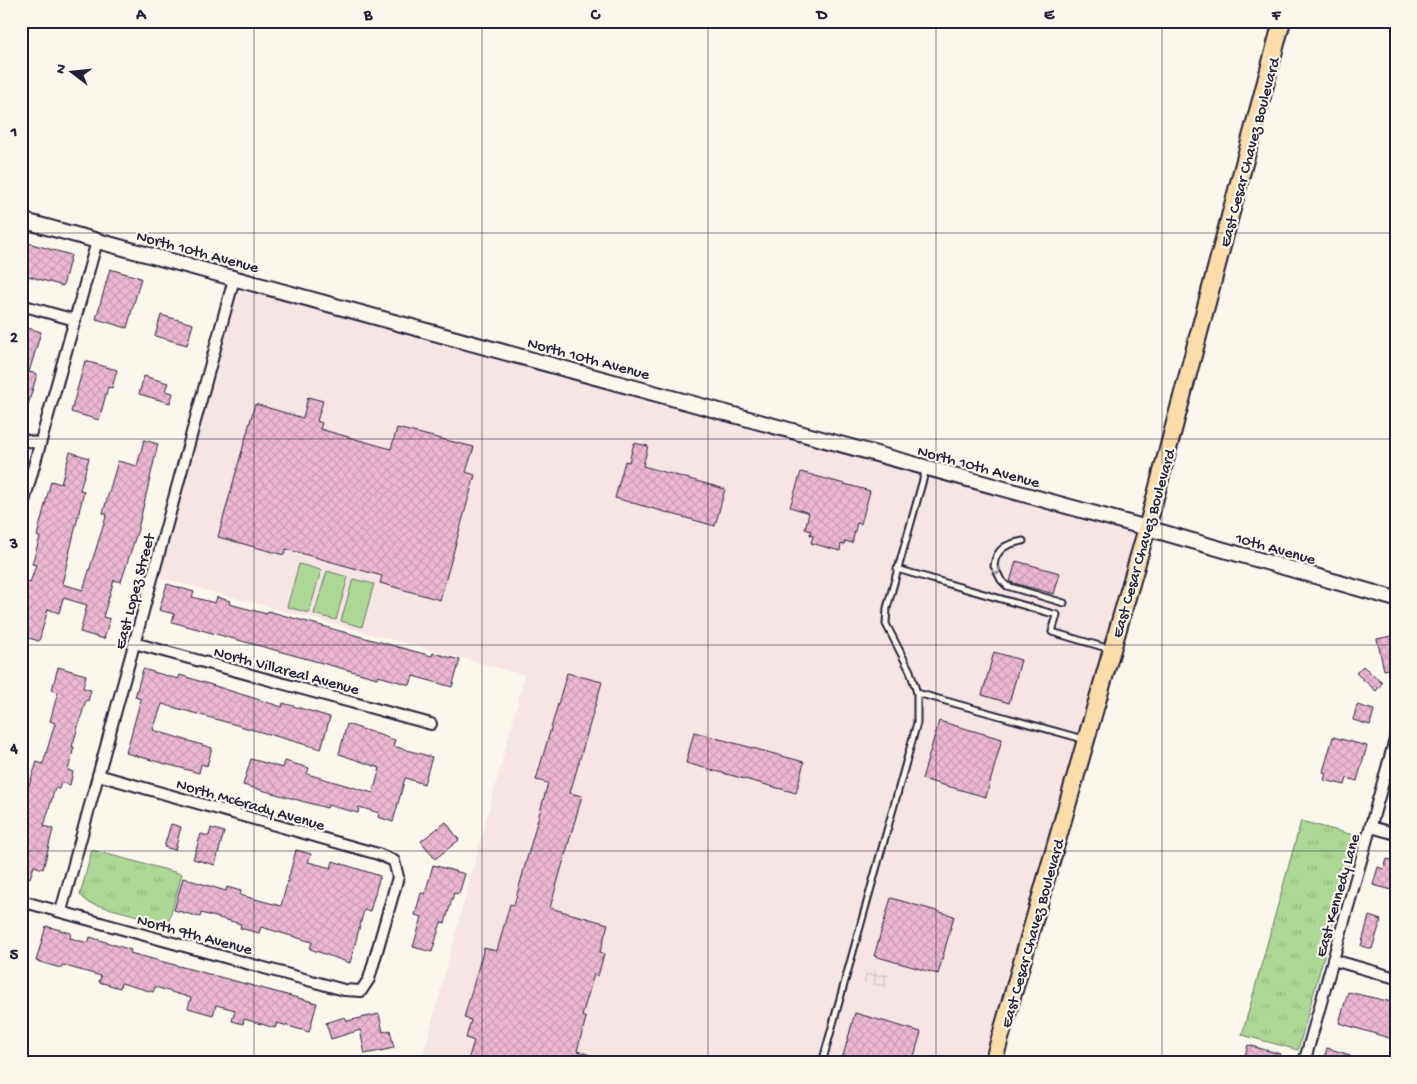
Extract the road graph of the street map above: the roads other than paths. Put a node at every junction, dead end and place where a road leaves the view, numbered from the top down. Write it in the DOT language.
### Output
graph roads {
  1 [pos="1282,21"];
  2 [pos="21,220"];
  3 [pos="97,241"];
  4 [pos="234,279"];
  5 [pos="21,306"];
  6 [pos="75,320"];
  7 [pos="21,439"];
  8 [pos="40,444"];
  9 [pos="926,468"];
  10 [pos="21,512"];
  11 [pos="1147,528"];
  12 [pos="1023,541"];
  13 [pos="897,569"];
  14 [pos="1396,599"];
  15 [pos="1064,603"];
  16 [pos="134,643"];
  17 [pos="1111,649"];
  18 [pos="917,692"];
  19 [pos="431,724"];
  20 [pos="1396,736"];
  21 [pos="1086,740"];
  22 [pos="98,775"];
  23 [pos="1371,827"];
  24 [pos="1396,834"];
  25 [pos="21,901"];
  26 [pos="61,911"];
  27 [pos="1333,960"];
  28 [pos="1396,978"];
  29 [pos="361,991"];
  30 [pos="822,1063"];
  31 [pos="994,1063"];
  32 [pos="1304,1063"];
  1 -- 11 [label="highway, East Cesar Chavez Boulevard"];
  2 -- 3 [label="main road, North 10th Avenue"];
  3 -- 4 [label="main road, North 10th Avenue"];
  3 -- 6 [label="street"];
  4 -- 9 [label="main road, North 10th Avenue"];
  4 -- 16 [label="street, East Lopez Street"];
  5 -- 6 [label="street"];
  6 -- 8 [label="street"];
  7 -- 8 [label="street"];
  8 -- 10 [label="street"];
  9 -- 11 [label="main road, North 10th Avenue"];
  9 -- 13 [label="lane"];
  11 -- 14 [label="main road, 10th Avenue"];
  11 -- 17 [label="highway, East Cesar Chavez Boulevard"];
  12 -- 15 [label="lane, one-way"];
  13 -- 17 [label="lane"];
  13 -- 18 [label="lane"];
  16 -- 19 [label="street, North Villareal Avenue"];
  16 -- 22 [label="street, East Lopez Street"];
  17 -- 21 [label="highway, East Cesar Chavez Boulevard"];
  18 -- 21 [label="lane"];
  18 -- 30 [label="lane"];
  20 -- 23 [label="street, East Kennedy Lane"];
  21 -- 31 [label="highway, East Cesar Chavez Boulevard"];
  22 -- 26 [label="street, East Lopez Street"];
  22 -- 29 [label="street, North McGrady Avenue"];
  23 -- 24 [label="street"];
  23 -- 27 [label="street, East Kennedy Lane"];
  25 -- 26 [label="street, North 9th Avenue"];
  26 -- 29 [label="street, North 9th Avenue"];
  27 -- 28 [label="street"];
  27 -- 32 [label="street, East Kennedy Lane"];
}
